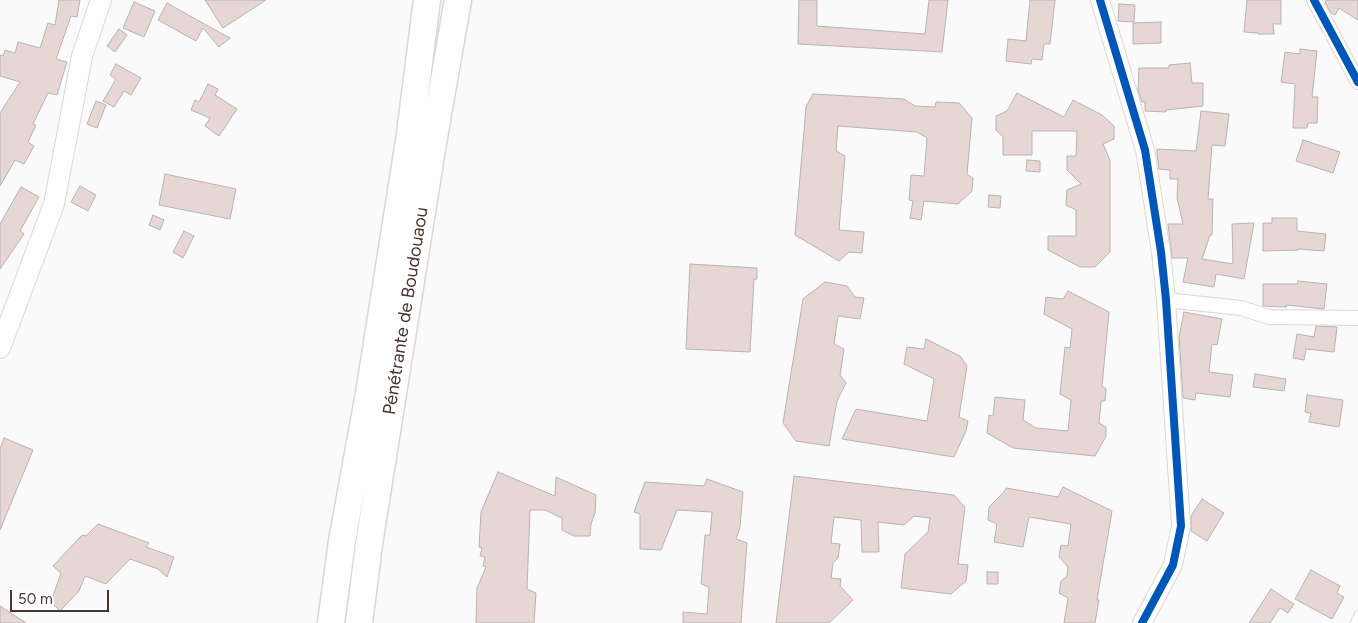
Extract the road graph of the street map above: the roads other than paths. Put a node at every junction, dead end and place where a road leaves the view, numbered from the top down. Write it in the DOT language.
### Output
graph roads {
  1 [pos="100,0"];
  2 [pos="426,0"];
  3 [pos="458,0"];
  4 [pos="1100,0"];
  5 [pos="1314,0"];
  6 [pos="1358,82"];
  7 [pos="1166,300"];
  8 [pos="1358,318"];
  9 [pos="2,338"];
  10 [pos="381,396"];
  11 [pos="1358,615"];
  12 [pos="331,623"];
  13 [pos="359,623"];
  14 [pos="1142,623"];
  15 [pos="1354,623"];
  1 -- 9 [label="main road"];
  2 -- 10 [label="highway, Pénétrante de Boudouaou"];
  3 -- 10 [label="highway, Pénétrante de Boudouaou"];
  4 -- 7 [label="street"];
  5 -- 6 [label="street"];
  7 -- 8 [label="street"];
  7 -- 14 [label="street"];
  10 -- 12 [label="highway, Pénétrante de Boudouaou"];
  10 -- 13 [label="highway, Pénétrante de Boudouaou"];
  11 -- 15 [label="lane"];
}
